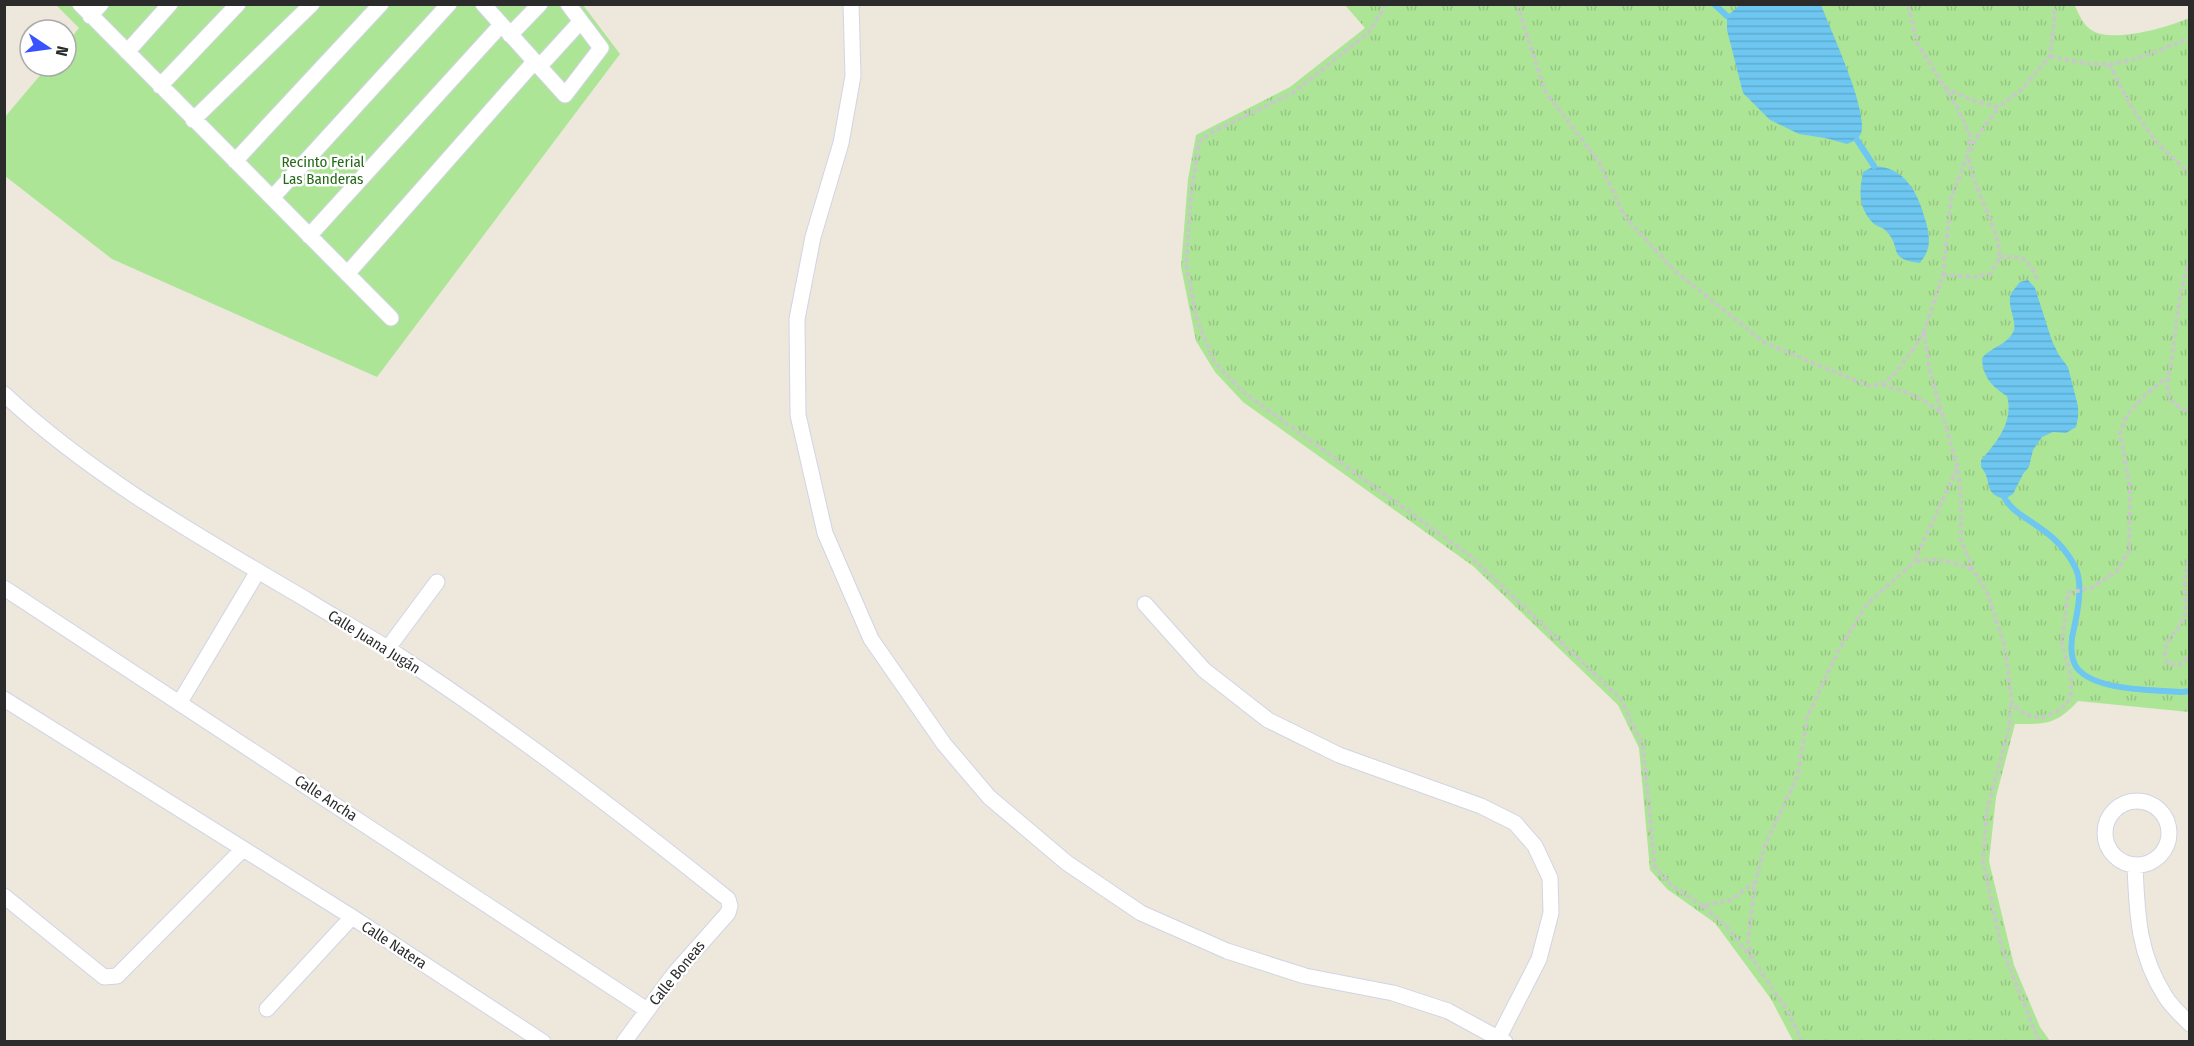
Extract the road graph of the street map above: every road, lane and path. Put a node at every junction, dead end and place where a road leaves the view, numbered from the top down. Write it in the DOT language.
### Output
graph roads {
  1 [pos="170,4"];
  2 [pos="238,4"];
  3 [pos="312,4"];
  4 [pos="381,4"];
  5 [pos="449,4"];
  6 [pos="540,4"];
  7 [pos="568,4"];
  8 [pos="851,4"];
  9 [pos="1386,4"];
  10 [pos="1517,4"];
  11 [pos="1908,4"];
  12 [pos="2053,4"];
  13 [pos="484,5"];
  14 [pos="90,8"];
  15 [pos="581,21"];
  16 [pos="506,30"];
  17 [pos="2190,38"];
  18 [pos="127,52"];
  19 [pos="2050,56"];
  20 [pos="537,64"];
  21 [pos="2109,64"];
  22 [pos="160,86"];
  23 [pos="1944,87"];
  24 [pos="1999,107"];
  25 [pos="193,120"];
  26 [pos="1968,154"];
  27 [pos="235,161"];
  28 [pos="2190,174"];
  29 [pos="272,198"];
  30 [pos="309,236"];
  31 [pos="1999,257"];
  32 [pos="2190,260"];
  33 [pos="347,274"];
  34 [pos="1943,274"];
  35 [pos="2038,280"];
  36 [pos="391,318"];
  37 [pos="1924,331"];
  38 [pos="2168,377"];
  39 [pos="1881,384"];
  40 [pos="4,394"];
  41 [pos="1941,412"];
  42 [pos="2190,412"];
  43 [pos="1958,469"];
  44 [pos="2190,553"];
  45 [pos="1914,562"];
  46 [pos="1973,570"];
  47 [pos="258,571"];
  48 [pos="437,582"];
  49 [pos="4,588"];
  50 [pos="1145,604"];
  51 [pos="2185,613"];
  52 [pos="2190,617"];
  53 [pos="388,648"];
  54 [pos="2190,656"];
  55 [pos="4,699"];
  56 [pos="180,702"];
  57 [pos="2012,704"];
  58 [pos="243,849"];
  59 [pos="2134,866"];
  60 [pos="1755,883"];
  61 [pos="4,896"];
  62 [pos="730,906"];
  63 [pos="1703,906"];
  64 [pos="352,917"];
  65 [pos="1754,961"];
  66 [pos="267,1009"];
  67 [pos="646,1010"];
  68 [pos="2190,1024"];
  69 [pos="1502,1039"];
  70 [pos="543,1041"];
  71 [pos="624,1041"];
  72 [pos="1802,1041"];
  73 [pos="2039,1041"];
  1 -- 18 [label="street"];
  2 -- 22 [label="street"];
  3 -- 25 [label="street"];
  4 -- 27 [label="street"];
  5 -- 29 [label="street"];
  6 -- 16 [label="street"];
  7 -- 15 [label="street"];
  8 -- 69 [label="street"];
  9 -- 63 [label="path"];
  10 -- 39 [label="path"];
  11 -- 23 [label="path"];
  12 -- 19 [label="path"];
  13 -- 16 [label="street"];
  14 -- 18 [label="street"];
  15 -- 20 [label="street"];
  15 -- 20 [label="street"];
  16 -- 20 [label="street"];
  16 -- 30 [label="street"];
  17 -- 21 [label="path"];
  18 -- 22 [label="street"];
  19 -- 21 [label="path"];
  19 -- 24 [label="path"];
  20 -- 33 [label="street"];
  21 -- 28 [label="path"];
  22 -- 25 [label="street"];
  23 -- 24 [label="path"];
  23 -- 26 [label="path"];
  24 -- 26 [label="path"];
  25 -- 27 [label="street"];
  26 -- 31 [label="path"];
  26 -- 34 [label="path"];
  27 -- 29 [label="street"];
  29 -- 30 [label="street"];
  30 -- 33 [label="street"];
  31 -- 34 [label="path"];
  31 -- 35 [label="path"];
  32 -- 38 [label="path"];
  33 -- 36 [label="street"];
  34 -- 37 [label="path"];
  37 -- 39 [label="path"];
  37 -- 41 [label="path"];
  38 -- 42 [label="path"];
  38 -- 57 [label="path"];
  39 -- 41 [label="path"];
  40 -- 47 [label="street, Calle Juana Jugán"];
  41 -- 43 [label="path"];
  43 -- 45 [label="path"];
  43 -- 46 [label="path"];
  44 -- 51 [label="path"];
  45 -- 46 [label="path"];
  45 -- 60 [label="path"];
  46 -- 57 [label="path"];
  47 -- 53 [label="street, Calle Juana Jugán"];
  47 -- 56 [label="street"];
  48 -- 53 [label="street"];
  49 -- 56 [label="street, Calle Ancha"];
  50 -- 69 [label="street"];
  51 -- 52 [label="path"];
  51 -- 54 [label="path"];
  53 -- 62 [label="street, Calle Juana Jugán"];
  55 -- 58 [label="street, Calle Natera"];
  56 -- 67 [label="street, Calle Ancha"];
  57 -- 73 [label="path"];
  58 -- 61 [label="street"];
  58 -- 64 [label="street, Calle Natera"];
  59 -- 59 [label="street"];
  59 -- 68 [label="street"];
  60 -- 63 [label="path"];
  60 -- 65 [label="path"];
  62 -- 67 [label="street, Calle Boneas"];
  63 -- 65 [label="path"];
  64 -- 66 [label="street"];
  64 -- 70 [label="street, Calle Natera"];
  65 -- 72 [label="path"];
  67 -- 71 [label="street, Calle Boneas"];
}
